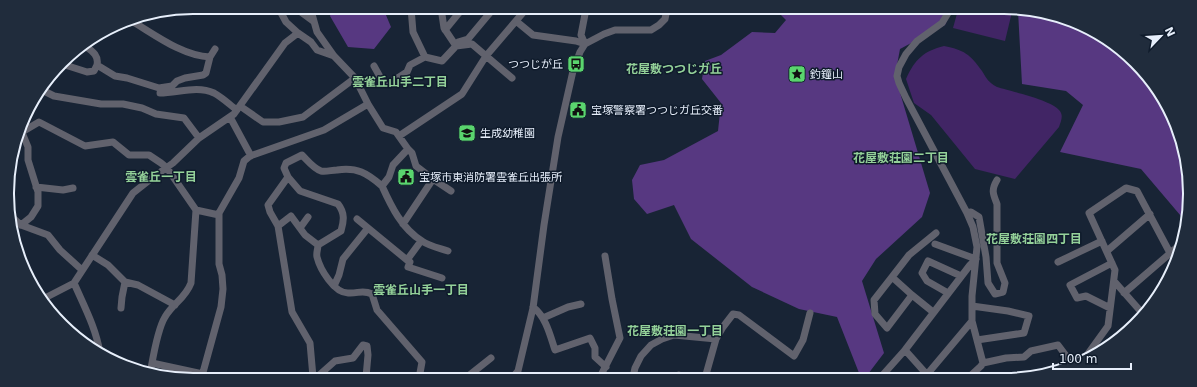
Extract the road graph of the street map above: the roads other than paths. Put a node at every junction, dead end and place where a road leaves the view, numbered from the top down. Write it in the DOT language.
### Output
graph roads {
  1 [pos="282,14"];
  2 [pos="303,14"];
  3 [pos="311,14"];
  4 [pos="412,14"];
  5 [pos="441,14"];
  6 [pos="458,14"];
  7 [pos="489,14"];
  8 [pos="521,14"];
  9 [pos="585,14"];
  10 [pos="666,14"];
  11 [pos="948,14"];
  12 [pos="516,21"];
  13 [pos="313,22"];
  14 [pos="137,24"];
  15 [pos="445,30"];
  16 [pos="298,34"];
  17 [pos="584,44"];
  18 [pos="456,46"];
  19 [pos="88,48"];
  20 [pos="216,49"];
  21 [pos="334,56"];
  22 [pos="486,56"];
  23 [pos="210,57"];
  24 [pos="425,57"];
  25 [pos="97,65"];
  26 [pos="68,66"];
  27 [pos="374,66"];
  28 [pos="355,78"];
  29 [pos="512,78"];
  30 [pos="147,85"];
  31 [pos="46,92"];
  32 [pos="368,104"];
  33 [pos="238,108"];
  34 [pos="230,117"];
  35 [pos="27,128"];
  36 [pos="399,136"];
  37 [pos="24,137"];
  38 [pos="200,138"];
  39 [pos="408,149"];
  40 [pos="251,156"];
  41 [pos="167,168"];
  42 [pos="288,177"];
  43 [pos="433,179"];
  44 [pos="997,180"];
  45 [pos="382,186"];
  46 [pos="36,187"];
  47 [pos="73,188"];
  48 [pos="451,191"];
  49 [pos="196,210"];
  50 [pos="967,214"];
  51 [pos="1150,214"];
  52 [pos="219,215"];
  53 [pos="308,217"];
  54 [pos="357,219"];
  55 [pos="16,221"];
  56 [pos="403,224"];
  57 [pos="21,225"];
  58 [pos="278,226"];
  59 [pos="300,228"];
  60 [pos="368,228"];
  61 [pos="936,233"];
  62 [pos="421,241"];
  63 [pos="1102,241"];
  64 [pos="935,244"];
  65 [pos="318,245"];
  66 [pos="1173,250"];
  67 [pos="448,251"];
  68 [pos="1107,251"];
  69 [pos="1170,253"];
  70 [pos="92,255"];
  71 [pos="605,256"];
  72 [pos="976,259"];
  73 [pos="407,260"];
  74 [pos="1058,262"];
  75 [pos="1112,263"];
  76 [pos="82,270"];
  77 [pos="961,276"];
  78 [pos="892,277"];
  79 [pos="442,278"];
  80 [pos="1114,281"];
  81 [pos="125,282"];
  82 [pos="74,283"];
  83 [pos="334,286"];
  84 [pos="948,293"];
  85 [pos="1124,293"];
  86 [pos="912,295"];
  87 [pos="47,297"];
  88 [pos="581,304"];
  89 [pos="175,305"];
  90 [pos="533,306"];
  91 [pos="972,306"];
  92 [pos="121,308"];
  93 [pos="1110,308"];
  94 [pos="1140,310"];
  95 [pos="934,312"];
  96 [pos="810,313"];
  97 [pos="543,318"];
  98 [pos="972,321"];
  99 [pos="716,339"];
  100 [pos="977,340"];
  101 [pos="99,346"];
  102 [pos="905,350"];
  103 [pos="1091,350"];
  104 [pos="491,358"];
  105 [pos="1069,360"];
  106 [pos="152,363"];
  107 [pos="983,363"];
  108 [pos="606,367"];
  109 [pos="151,368"];
  110 [pos="194,373"];
  111 [pos="203,373"];
  112 [pos="314,373"];
  113 [pos="322,373"];
  114 [pos="366,373"];
  115 [pos="420,373"];
  116 [pos="472,373"];
  117 [pos="516,373"];
  118 [pos="602,373"];
  119 [pos="635,373"];
  120 [pos="706,373"];
  121 [pos="884,373"];
  122 [pos="924,373"];
  123 [pos="930,373"];
  124 [pos="973,373"];
  1 -- 16 [label="street"];
  2 -- 13 [label="street"];
  3 -- 13 [label="street"];
  4 -- 24 [label="street"];
  5 -- 15 [label="street"];
  6 -- 15 [label="street"];
  7 -- 18 [label="street"];
  8 -- 12 [label="street"];
  9 -- 17 [label="street"];
  10 -- 17 [label="street"];
  11 -- 50 [label="street"];
  12 -- 17 [label="street"];
  12 -- 22 [label="street"];
  13 -- 21 [label="street"];
  14 -- 23 [label="street"];
  15 -- 18 [label="street"];
  16 -- 21 [label="street"];
  16 -- 33 [label="street"];
  17 -- 90 [label="street"];
  18 -- 22 [label="street"];
  18 -- 24 [label="street"];
  19 -- 25 [label="street"];
  20 -- 23 [label="street"];
  21 -- 28 [label="street"];
  22 -- 29 [label="street"];
  22 -- 36 [label="street"];
  23 -- 30 [label="street"];
  24 -- 27 [label="street"];
  25 -- 26 [label="street"];
  25 -- 30 [label="street"];
  28 -- 32 [label="street"];
  28 -- 33 [label="street"];
  30 -- 33 [label="street"];
  31 -- 38 [label="street"];
  32 -- 36 [label="street"];
  32 -- 40 [label="street"];
  33 -- 34 [label="street"];
  34 -- 38 [label="street"];
  34 -- 40 [label="street"];
  35 -- 41 [label="street"];
  36 -- 39 [label="street"];
  37 -- 46 [label="street"];
  38 -- 41 [label="street"];
  39 -- 43 [label="street"];
  39 -- 45 [label="street"];
  40 -- 52 [label="street"];
  41 -- 49 [label="street"];
  41 -- 70 [label="street"];
  42 -- 45 [label="street"];
  42 -- 58 [label="street"];
  42 -- 65 [label="street"];
  43 -- 48 [label="street"];
  43 -- 56 [label="street"];
  44 -- 50 [label="street"];
  45 -- 56 [label="street"];
  46 -- 47 [label="street"];
  46 -- 57 [label="street"];
  49 -- 52 [label="street"];
  49 -- 89 [label="street"];
  50 -- 72 [label="street"];
  51 -- 63 [label="street"];
  51 -- 68 [label="street"];
  51 -- 69 [label="street"];
  52 -- 111 [label="street"];
  53 -- 59 [label="street"];
  54 -- 60 [label="street"];
  55 -- 57 [label="street"];
  56 -- 62 [label="street"];
  57 -- 76 [label="street"];
  58 -- 59 [label="street"];
  58 -- 112 [label="street"];
  59 -- 65 [label="street"];
  60 -- 73 [label="street"];
  60 -- 83 [label="street"];
  61 -- 78 [label="street"];
  62 -- 67 [label="street"];
  62 -- 73 [label="street"];
  63 -- 68 [label="street"];
  63 -- 74 [label="street"];
  64 -- 72 [label="street"];
  65 -- 83 [label="street"];
  66 -- 69 [label="street"];
  68 -- 75 [label="street"];
  69 -- 85 [label="street"];
  70 -- 76 [label="street"];
  70 -- 81 [label="street"];
  71 -- 108 [label="street"];
  72 -- 77 [label="street"];
  72 -- 91 [label="street"];
  73 -- 79 [label="street"];
  75 -- 80 [label="street"];
  75 -- 93 [label="street"];
  76 -- 82 [label="street"];
  77 -- 84 [label="street"];
  77 -- 84 [label="street"];
  78 -- 86 [label="street"];
  78 -- 86 [label="street"];
  80 -- 85 [label="street"];
  80 -- 93 [label="street"];
  81 -- 89 [label="street"];
  81 -- 92 [label="street"];
  82 -- 87 [label="street"];
  82 -- 101 [label="street"];
  83 -- 115 [label="street"];
  84 -- 95 [label="street"];
  85 -- 94 [label="street"];
  86 -- 95 [label="street"];
  88 -- 97 [label="street"];
  89 -- 106 [label="street"];
  90 -- 97 [label="street"];
  90 -- 117 [label="street"];
  91 -- 98 [label="street"];
  91 -- 100 [label="street"];
  93 -- 103 [label="street"];
  95 -- 102 [label="street"];
  96 -- 99 [label="street"];
  97 -- 108 [label="street"];
  98 -- 100 [label="street"];
  98 -- 123 [label="street"];
  99 -- 119 [label="street"];
  99 -- 120 [label="street"];
  100 -- 107 [label="street"];
  102 -- 121 [label="street"];
  102 -- 122 [label="street"];
  104 -- 116 [label="street"];
  105 -- 107 [label="street"];
  106 -- 109 [label="street"];
  106 -- 110 [label="street"];
  107 -- 124 [label="street"];
  108 -- 118 [label="street"];
  113 -- 114 [label="street"];
}
